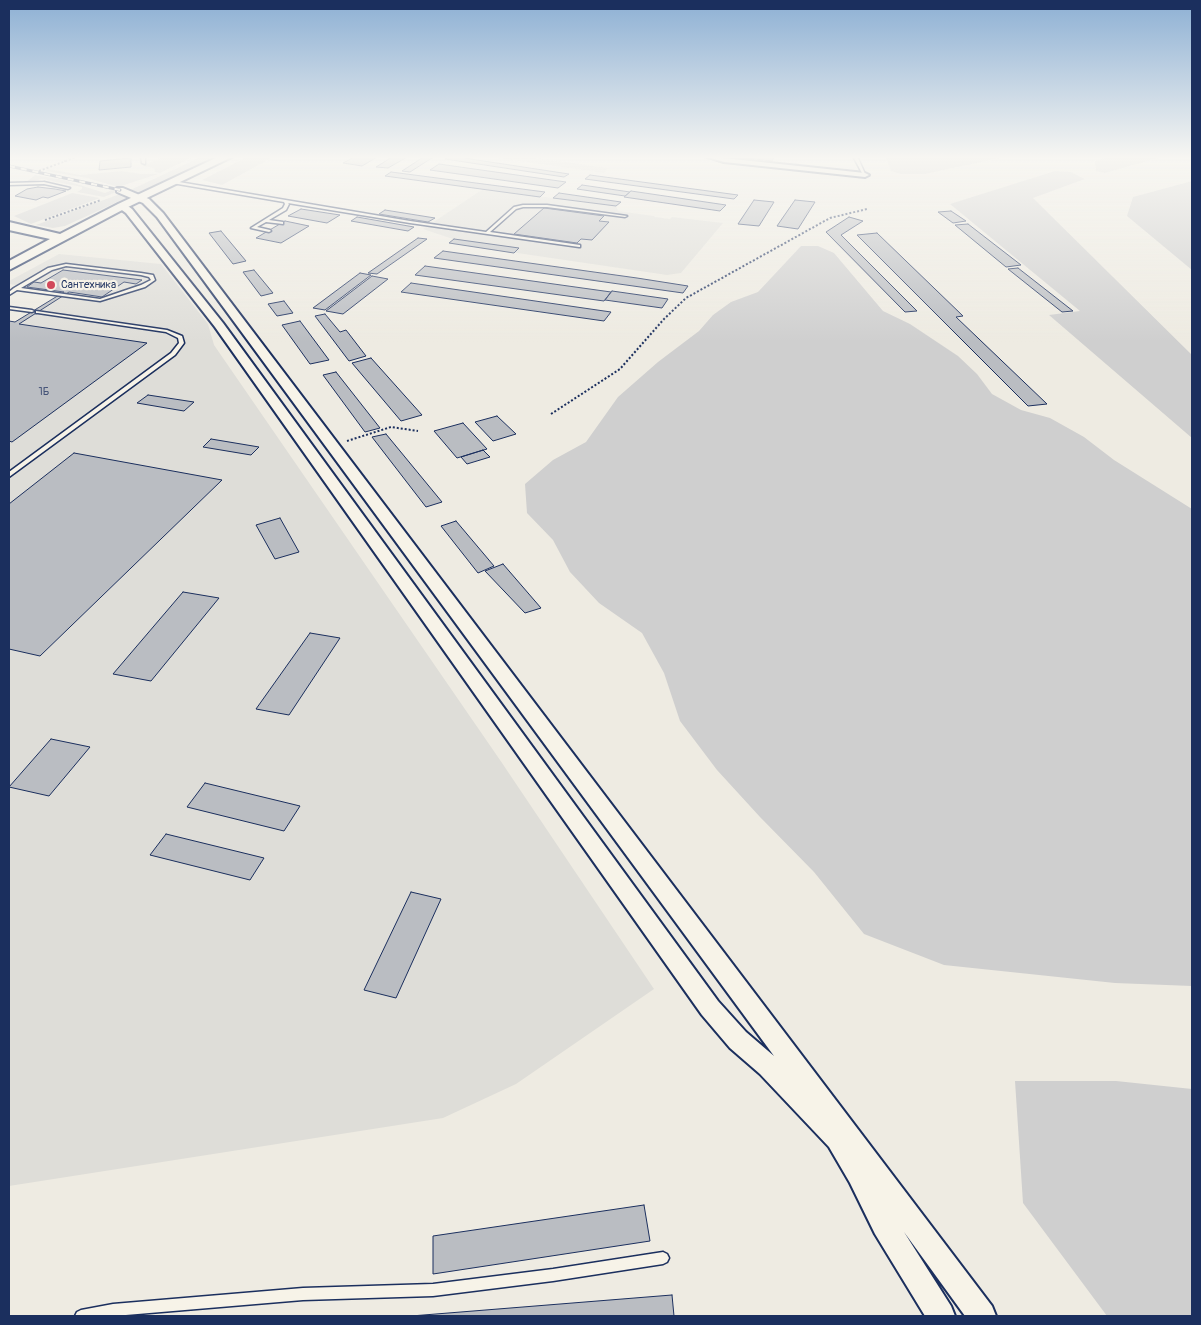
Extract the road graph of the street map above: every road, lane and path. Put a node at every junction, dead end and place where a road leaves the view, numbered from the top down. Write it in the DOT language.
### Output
graph roads {
  1 [pos="57,218"];
  2 [pos="92,218"];
  3 [pos="135,218"];
  4 [pos="162,218"];
  5 [pos="271,218"];
  6 [pos="391,218"];
  7 [pos="504,218"];
  8 [pos="831,218"];
  9 [pos="267,220"];
  10 [pos="282,223"];
  11 [pos="260,224"];
  12 [pos="9,226"];
  13 [pos="275,227"];
  14 [pos="22,229"];
  15 [pos="269,231"];
  16 [pos="487,233"];
  17 [pos="60,238"];
  18 [pos="580,246"];
  19 [pos="9,266"];
  20 [pos="16,289"];
  21 [pos="9,294"];
  22 [pos="9,308"];
  23 [pos="551,414"];
  24 [pos="418,431"];
  25 [pos="333,446"];
  26 [pos="9,475"];
  27 [pos="663,1258"];
  28 [pos="80,1316"];
  29 [pos="941,1316"];
  30 [pos="982,1316"];
  1 -- 14 [label="path"];
  2 -- 17 [label="main road"];
  3 -- 29 [label="street"];
  4 -- 25 [label="street"];
  5 -- 9 [label="lane"];
  6 -- 16 [label="lane"];
  7 -- 16 [label="lane"];
  8 -- 23 [label="path"];
  9 -- 10 [label="lane"];
  9 -- 11 [label="lane"];
  11 -- 13 [label="lane"];
  11 -- 15 [label="lane"];
  12 -- 14 [label="main road"];
  14 -- 17 [label="main road"];
  16 -- 18 [label="lane"];
  17 -- 19 [label="main road"];
  20 -- 20 [label="lane"];
  20 -- 21 [label="lane"];
  22 -- 26 [label="lane"];
  24 -- 25 [label="path"];
  25 -- 30 [label="street"];
  27 -- 28 [label="lane"];
}
